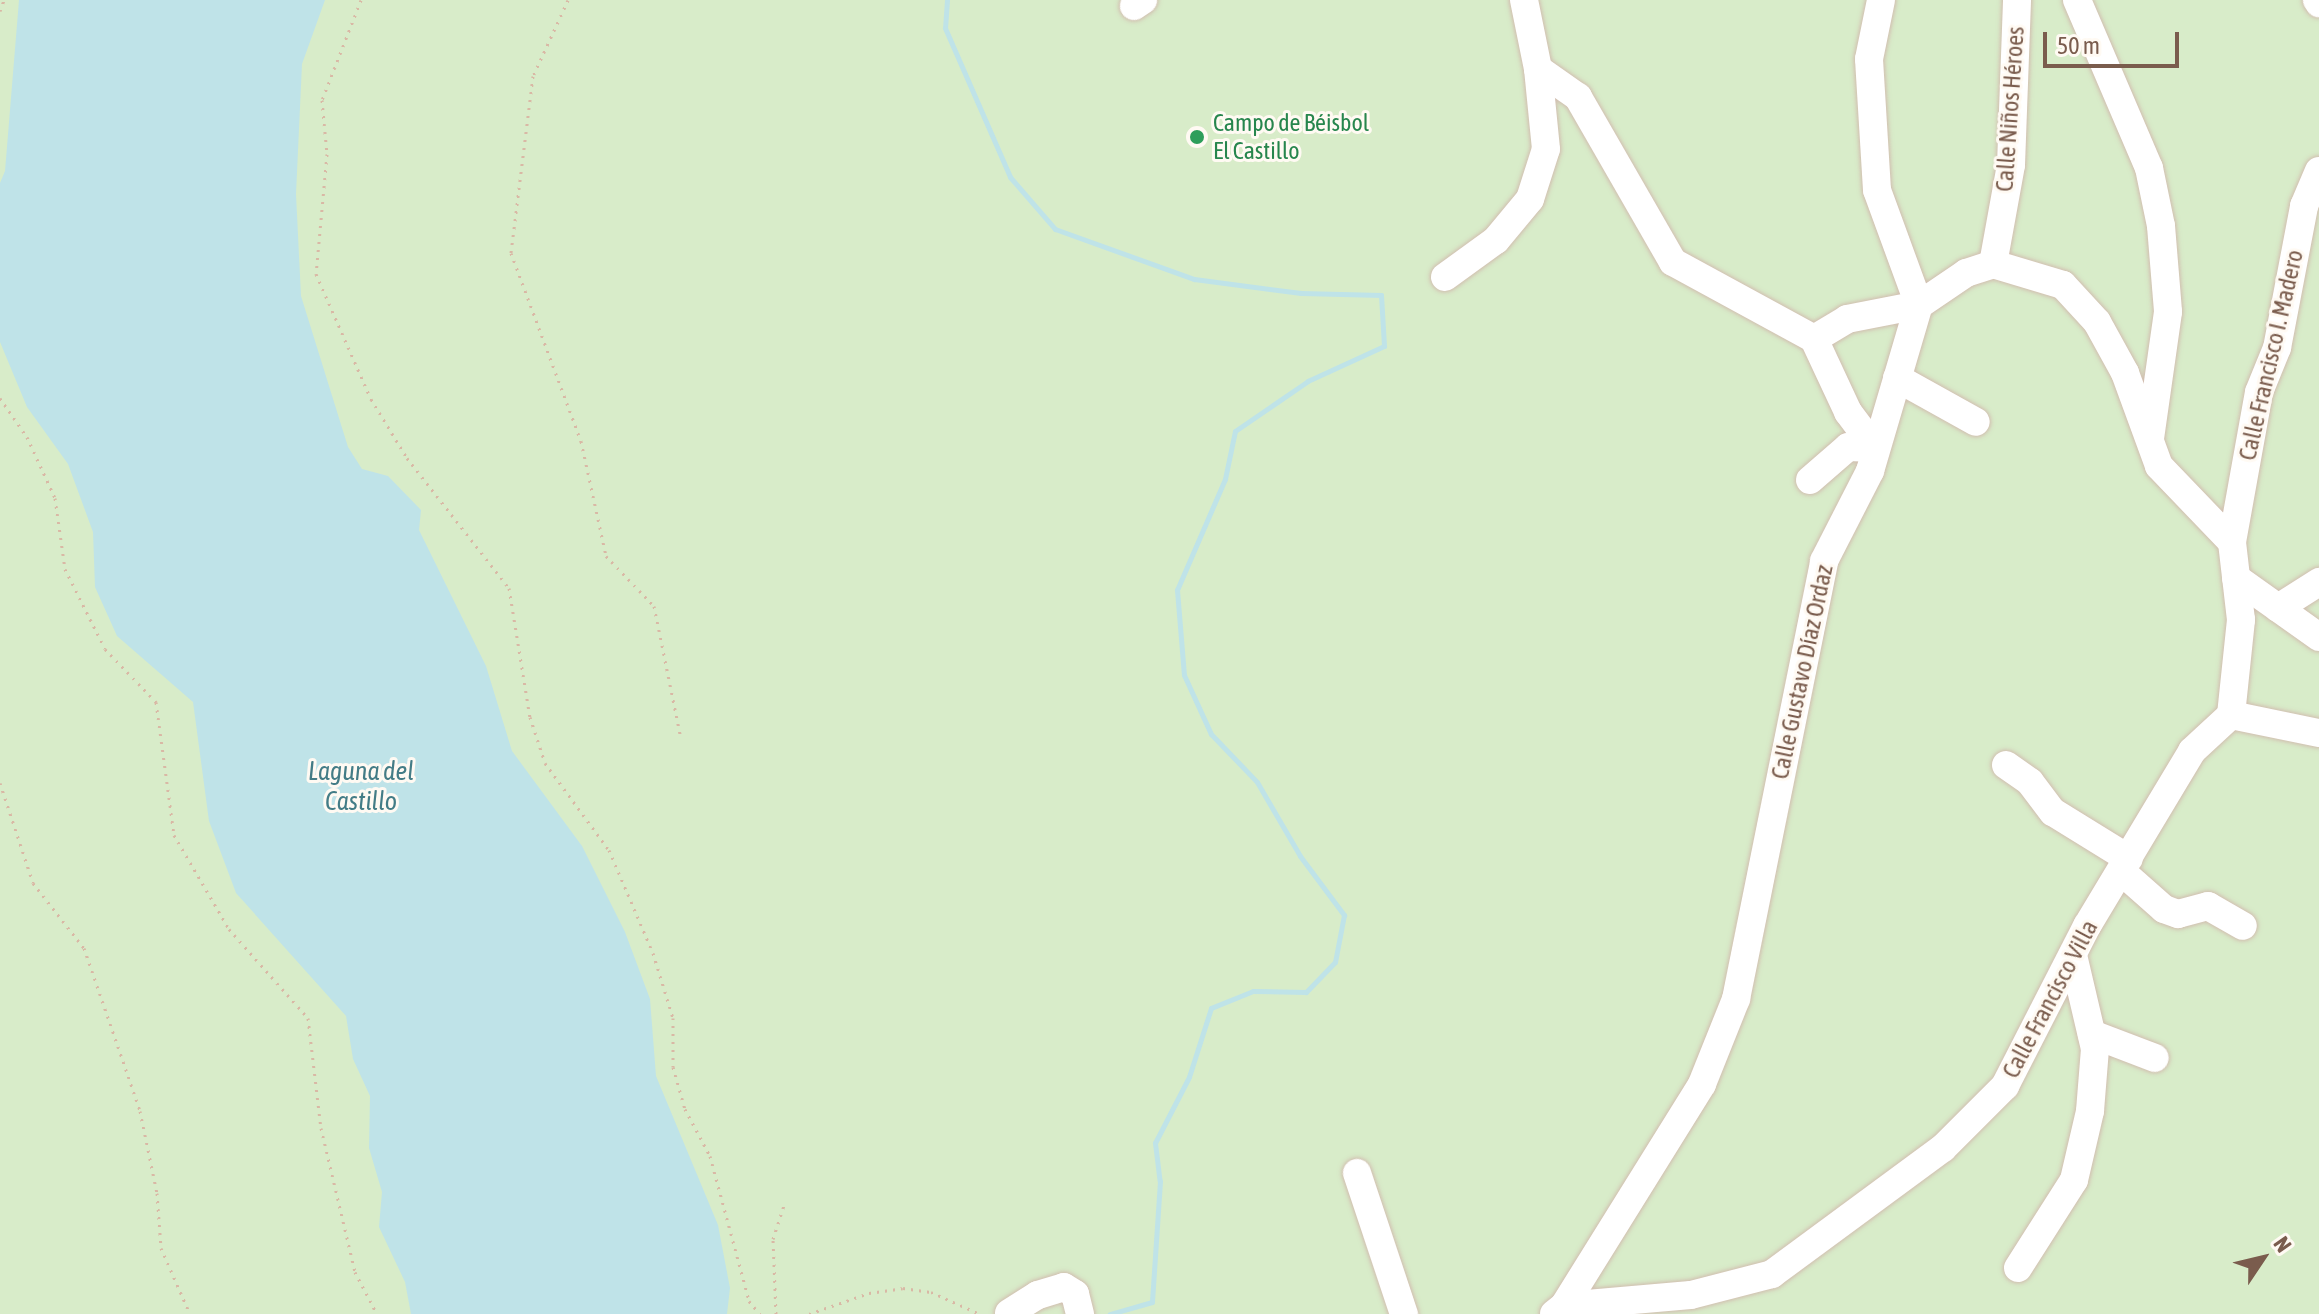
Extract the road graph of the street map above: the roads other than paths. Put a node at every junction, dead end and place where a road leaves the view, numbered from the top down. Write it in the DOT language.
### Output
graph roads {
  1 [pos="1524,0"];
  2 [pos="1881,0"];
  3 [pos="2017,0"];
  4 [pos="2077,0"];
  5 [pos="1538,69"];
  6 [pos="2314,183"];
  7 [pos="2319,225"];
  8 [pos="1993,264"];
  9 [pos="1445,277"];
  10 [pos="1919,305"];
  11 [pos="1814,339"];
  12 [pos="1897,378"];
  13 [pos="1976,422"];
  14 [pos="2149,443"];
  15 [pos="1875,448"];
  16 [pos="1810,480"];
  17 [pos="2232,542"];
  18 [pos="2236,578"];
  19 [pos="2319,582"];
  20 [pos="2278,608"];
  21 [pos="2319,637"];
  22 [pos="2231,715"];
  23 [pos="2319,733"];
  24 [pos="2006,765"];
  25 [pos="2125,865"];
  26 [pos="2243,926"];
  27 [pos="2073,955"];
  28 [pos="2092,1034"];
  29 [pos="2155,1058"];
  30 [pos="1357,1173"];
  31 [pos="2018,1268"];
  32 [pos="1559,1310"];
  33 [pos="1080,1311"];
  34 [pos="1009,1313"];
  35 [pos="1404,1314"];
  1 -- 5 [label="street"];
  2 -- 10 [label="street"];
  3 -- 8 [label="street, Calle Niños Héroes"];
  4 -- 14 [label="street"];
  5 -- 9 [label="street"];
  5 -- 11 [label="street"];
  6 -- 7 [label="street"];
  6 -- 17 [label="street, Calle Francisco I. Madero"];
  8 -- 10 [label="street"];
  8 -- 14 [label="street"];
  10 -- 11 [label="street"];
  10 -- 12 [label="street, Calle Gustavo Díaz Ordaz"];
  11 -- 15 [label="street"];
  12 -- 13 [label="street"];
  12 -- 15 [label="street, Calle Gustavo Díaz Ordaz"];
  14 -- 17 [label="street"];
  15 -- 16 [label="street"];
  15 -- 32 [label="street, Calle Gustavo Díaz Ordaz"];
  17 -- 18 [label="street"];
  18 -- 20 [label="street"];
  18 -- 22 [label="street"];
  19 -- 20 [label="street"];
  20 -- 21 [label="street"];
  22 -- 23 [label="street"];
  22 -- 25 [label="street, Calle Francisco Villa"];
  24 -- 25 [label="street"];
  25 -- 26 [label="street"];
  25 -- 27 [label="street, Calle Francisco Villa"];
  27 -- 28 [label="street"];
  27 -- 32 [label="street, Calle Francisco Villa"];
  28 -- 29 [label="street"];
  28 -- 31 [label="street"];
  30 -- 35 [label="street"];
  33 -- 34 [label="street"];
}
